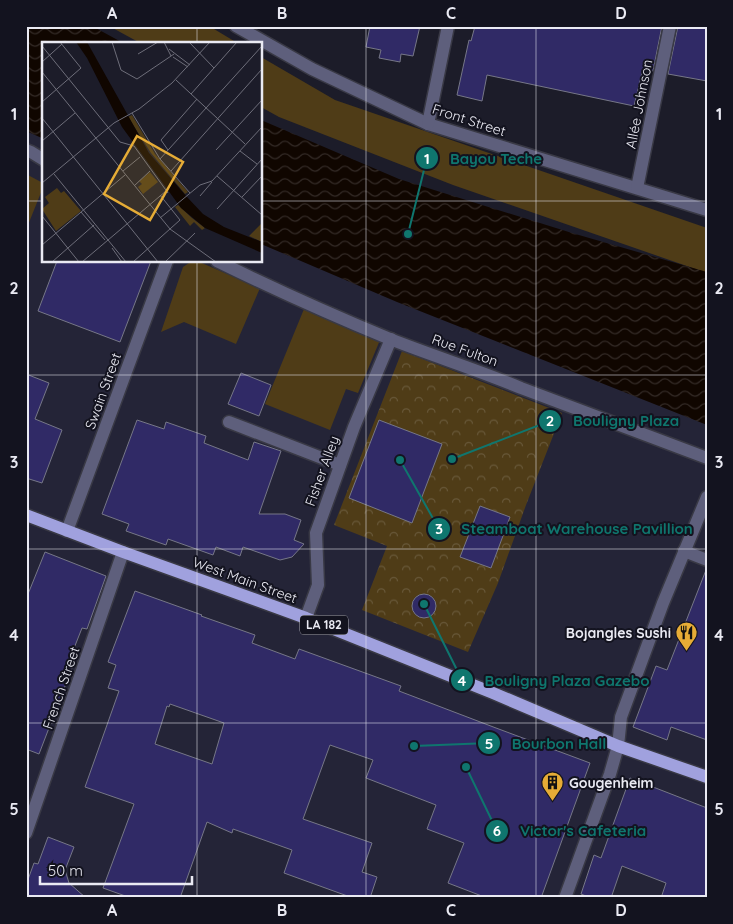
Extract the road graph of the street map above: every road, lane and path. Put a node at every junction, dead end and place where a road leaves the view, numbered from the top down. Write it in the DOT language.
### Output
graph roads {
  1 [pos="236,26"];
  2 [pos="448,26"];
  3 [pos="670,26"];
  4 [pos="428,124"];
  5 [pos="26,150"];
  6 [pos="42,159"];
  7 [pos="637,188"];
  8 [pos="707,210"];
  9 [pos="167,262"];
  10 [pos="219,262"];
  11 [pos="391,339"];
  12 [pos="229,422"];
  13 [pos="707,458"];
  14 [pos="340,465"];
  15 [pos="707,497"];
  16 [pos="26,515"];
  17 [pos="68,531"];
  18 [pos="684,551"];
  19 [pos="123,552"];
  20 [pos="707,560"];
  21 [pos="306,618"];
  22 [pos="618,746"];
  23 [pos="707,777"];
  24 [pos="26,833"];
  25 [pos="565,898"];
  1 -- 4 [label="street, Front Street"];
  2 -- 4 [label="street"];
  3 -- 7 [label="street, Allée Johnson"];
  4 -- 7 [label="street, Front Street"];
  5 -- 6 [label="street"];
  7 -- 8 [label="street, Front Street"];
  9 -- 17 [label="street, Swain Street"];
  10 -- 11 [label="street, Rue Fulton"];
  11 -- 13 [label="street, Rue Fulton"];
  11 -- 14 [label="street, Fisher Alley"];
  12 -- 14 [label="street"];
  14 -- 21 [label="street, Fisher Alley"];
  15 -- 18 [label="street"];
  16 -- 17 [label="main road, West Main Street / LA 182"];
  17 -- 19 [label="main road, West Main Street / LA 182"];
  18 -- 20 [label="street"];
  18 -- 22 [label="street"];
  19 -- 21 [label="main road, West Main Street / LA 182"];
  19 -- 24 [label="street, French Street"];
  21 -- 22 [label="main road, West Main Street / LA 182"];
  22 -- 23 [label="main road, LA 182"];
  22 -- 25 [label="street"];
}
